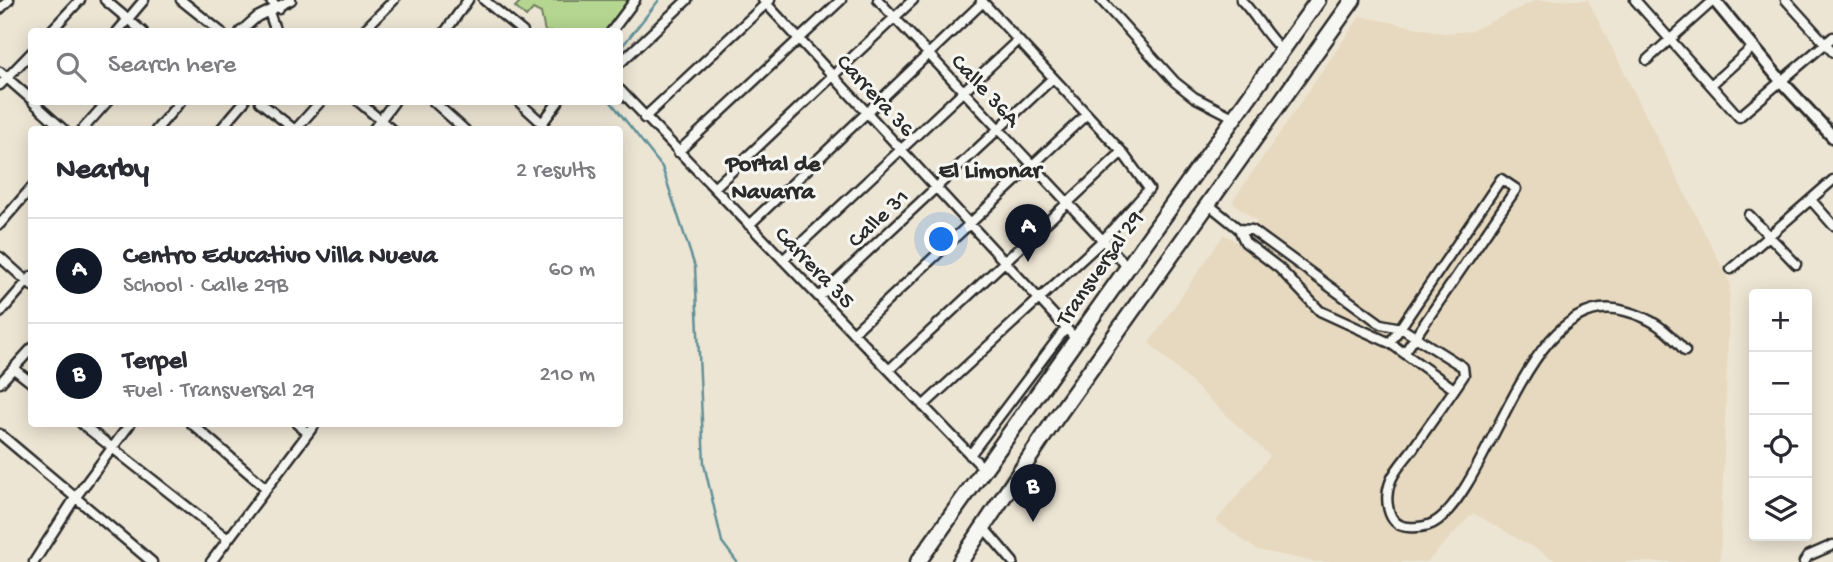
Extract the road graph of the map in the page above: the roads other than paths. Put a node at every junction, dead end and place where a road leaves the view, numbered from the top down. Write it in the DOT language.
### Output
graph roads {
  1 [pos="9,0"];
  2 [pos="80,0"];
  3 [pos="105,0"];
  4 [pos="144,0"];
  5 [pos="181,0"];
  6 [pos="270,0"];
  7 [pos="291,0"];
  8 [pos="394,0"];
  9 [pos="468,0"];
  10 [pos="484,0"];
  11 [pos="635,0"];
  12 [pos="687,0"];
  13 [pos="841,0"];
  14 [pos="878,0"];
  15 [pos="913,0"];
  16 [pos="1101,0"];
  17 [pos="1241,0"];
  18 [pos="1318,0"];
  19 [pos="1353,0"];
  20 [pos="1635,0"];
  21 [pos="1714,0"];
  22 [pos="1786,0"];
  23 [pos="1803,0"];
  24 [pos="766,1"];
  25 [pos="982,1"];
  26 [pos="279,8"];
  27 [pos="1794,8"];
  28 [pos="0,9"];
  29 [pos="269,12"];
  30 [pos="894,18"];
  31 [pos="128,19"];
  32 [pos="54,28"];
  33 [pos="120,28"];
  34 [pos="138,28"];
  35 [pos="216,28"];
  36 [pos="245,28"];
  37 [pos="275,28"];
  38 [pos="366,28"];
  39 [pos="448,28"];
  40 [pos="518,28"];
  41 [pos="614,28"];
  42 [pos="799,39"];
  43 [pos="1671,39"];
  44 [pos="1018,40"];
  45 [pos="1829,41"];
  46 [pos="1753,47"];
  47 [pos="1282,50"];
  48 [pos="1833,52"];
  49 [pos="928,54"];
  50 [pos="28,55"];
  51 [pos="623,60"];
  52 [pos="1647,60"];
  53 [pos="4,75"];
  54 [pos="833,76"];
  55 [pos="1053,78"];
  56 [pos="1782,82"];
  57 [pos="1712,84"];
  58 [pos="0,85"];
  59 [pos="963,91"];
  60 [pos="623,94"];
  61 [pos="28,97"];
  62 [pos="36,105"];
  63 [pos="104,105"];
  64 [pos="177,105"];
  65 [pos="241,105"];
  66 [pos="264,105"];
  67 [pos="317,105"];
  68 [pos="362,105"];
  69 [pos="392,105"];
  70 [pos="437,105"];
  71 [pos="522,105"];
  72 [pos="556,105"];
  73 [pos="867,112"];
  74 [pos="1087,114"];
  75 [pos="1233,117"];
  76 [pos="644,118"];
  77 [pos="380,120"];
  78 [pos="60,126"];
  79 [pos="86,126"];
  80 [pos="159,126"];
  81 [pos="223,126"];
  82 [pos="290,126"];
  83 [pos="299,126"];
  84 [pos="376,126"];
  85 [pos="387,126"];
  86 [pos="461,126"];
  87 [pos="540,126"];
  88 [pos="998,129"];
  89 [pos="1833,137"];
  90 [pos="901,149"];
  91 [pos="678,152"];
  92 [pos="1122,152"];
  93 [pos="1032,165"];
  94 [pos="1833,180"];
  95 [pos="936,187"];
  96 [pos="714,188"];
  97 [pos="28,192"];
  98 [pos="1811,200"];
  99 [pos="1067,202"];
  100 [pos="1208,204"];
  101 [pos="1749,215"];
  102 [pos="0,224"];
  103 [pos="970,224"];
  104 [pos="749,225"];
  105 [pos="1833,225"];
  106 [pos="1239,229"];
  107 [pos="1769,236"];
  108 [pos="1103,240"];
  109 [pos="1450,256"];
  110 [pos="0,257"];
  111 [pos="783,260"];
  112 [pos="1005,261"];
  113 [pos="1465,264"];
  114 [pos="1796,264"];
  115 [pos="1126,265"];
  116 [pos="1731,270"];
  117 [pos="28,279"];
  118 [pos="28,283"];
  119 [pos="819,298"];
  120 [pos="1039,299"];
  121 [pos="0,313"];
  122 [pos="1401,328"];
  123 [pos="853,333"];
  124 [pos="1071,333"];
  125 [pos="1416,336"];
  126 [pos="1390,343"];
  127 [pos="1685,351"];
  128 [pos="1405,352"];
  129 [pos="28,353"];
  130 [pos="14,369"];
  131 [pos="889,370"];
  132 [pos="28,380"];
  133 [pos="0,383"];
  134 [pos="1454,389"];
  135 [pos="923,406"];
  136 [pos="86,427"];
  137 [pos="128,427"];
  138 [pos="195,427"];
  139 [pos="301,427"];
  140 [pos="313,427"];
  141 [pos="308,433"];
  142 [pos="0,434"];
  143 [pos="112,447"];
  144 [pos="970,455"];
  145 [pos="984,469"];
  146 [pos="266,488"];
  147 [pos="75,498"];
  148 [pos="984,528"];
  149 [pos="228,540"];
  150 [pos="1833,545"];
  151 [pos="34,562"];
  152 [pos="152,562"];
  153 [pos="211,562"];
  154 [pos="918,562"];
  155 [pos="960,562"];
  156 [pos="1013,562"];
  157 [pos="1804,562"];
  1 -- 28 [label="street"];
  2 -- 32 [label="street"];
  3 -- 31 [label="street"];
  4 -- 31 [label="street"];
  5 -- 35 [label="street"];
  6 -- 26 [label="street"];
  7 -- 26 [label="street"];
  8 -- 38 [label="street"];
  9 -- 39 [label="street"];
  10 -- 40 [label="street"];
  11 -- 41 [label="street"];
  12 -- 51 [label="street"];
  13 -- 42 [label="street"];
  14 -- 30 [label="street, Calle 36A"];
  15 -- 30 [label="street"];
  16 -- 75 [label="street"];
  17 -- 47 [label="street"];
  18 -- 47 [label="highway, Transversal 29"];
  19 -- 100 [label="highway"];
  20 -- 43 [label="street"];
  21 -- 43 [label="street"];
  21 -- 46 [label="street"];
  22 -- 27 [label="street"];
  23 -- 27 [label="street"];
  24 -- 42 [label="street, Carrera 36"];
  24 -- 76 [label="street"];
  25 -- 44 [label="street"];
  25 -- 49 [label="street"];
  26 -- 29 [label="street"];
  27 -- 45 [label="street"];
  29 -- 36 [label="street"];
  29 -- 37 [label="street"];
  30 -- 49 [label="street, Calle 36A"];
  30 -- 54 [label="street"];
  31 -- 33 [label="street"];
  31 -- 34 [label="street"];
  42 -- 54 [label="street, Carrera 36"];
  42 -- 91 [label="street"];
  43 -- 52 [label="street"];
  43 -- 57 [label="street"];
  44 -- 55 [label="street"];
  44 -- 59 [label="street"];
  45 -- 48 [label="street"];
  45 -- 56 [label="street"];
  46 -- 56 [label="street"];
  46 -- 57 [label="street"];
  47 -- 75 [label="highway, Transversal 29"];
  49 -- 59 [label="street, Calle 36A"];
  49 -- 73 [label="street"];
  50 -- 53 [label="street"];
  53 -- 58 [label="street"];
  53 -- 61 [label="street"];
  54 -- 73 [label="street, Carrera 36"];
  54 -- 96 [label="street"];
  55 -- 74 [label="street"];
  55 -- 88 [label="street, Calle 31"];
  56 -- 57 [label="street"];
  56 -- 89 [label="street"];
  59 -- 88 [label="street, Calle 36A"];
  59 -- 90 [label="street"];
  60 -- 76 [label="street, Carrera 35"];
  62 -- 78 [label="street"];
  63 -- 79 [label="street"];
  64 -- 80 [label="street"];
  65 -- 81 [label="street"];
  66 -- 82 [label="street"];
  67 -- 83 [label="street"];
  68 -- 77 [label="street"];
  69 -- 77 [label="street"];
  70 -- 86 [label="street"];
  71 -- 87 [label="street"];
  72 -- 87 [label="street"];
  73 -- 90 [label="street, Carrera 36"];
  73 -- 104 [label="street"];
  74 -- 92 [label="street"];
  74 -- 93 [label="street"];
  75 -- 115 [label="highway, Transversal 29"];
  76 -- 91 [label="street, Carrera 35"];
  77 -- 84 [label="street"];
  77 -- 85 [label="street"];
  88 -- 93 [label="street, Calle 36A"];
  88 -- 95 [label="street, Calle 31"];
  90 -- 95 [label="street, Carrera 36"];
  90 -- 111 [label="street"];
  91 -- 96 [label="street, Carrera 35"];
  92 -- 99 [label="street"];
  92 -- 108 [label="street"];
  93 -- 99 [label="street, Calle 36A"];
  93 -- 103 [label="street"];
  94 -- 98 [label="street"];
  95 -- 103 [label="street, Carrera 36"];
  95 -- 119 [label="street, Calle 31"];
  96 -- 104 [label="street, Carrera 35"];
  97 -- 102 [label="street"];
  98 -- 105 [label="street"];
  98 -- 107 [label="street"];
  99 -- 108 [label="street, Calle 36A"];
  99 -- 112 [label="street"];
  100 -- 106 [label="street"];
  100 -- 148 [label="highway"];
  101 -- 107 [label="street"];
  103 -- 112 [label="street, Carrera 36"];
  103 -- 123 [label="street"];
  104 -- 111 [label="street, Carrera 35"];
  106 -- 122 [label="street"];
  106 -- 126 [label="street"];
  107 -- 114 [label="street"];
  107 -- 116 [label="street"];
  108 -- 115 [label="street, Calle 36A"];
  108 -- 120 [label="street"];
  109 -- 113 [label="street"];
  109 -- 113 [label="street"];
  109 -- 122 [label="street"];
  110 -- 117 [label="street"];
  111 -- 119 [label="street, Carrera 35"];
  112 -- 120 [label="street, Carrera 36"];
  112 -- 131 [label="street"];
  113 -- 125 [label="street"];
  115 -- 124 [label="highway, Transversal 29"];
  118 -- 121 [label="street"];
  119 -- 123 [label="street, Carrera 35"];
  120 -- 124 [label="street, Carrera 36"];
  120 -- 135 [label="street"];
  122 -- 125 [label="street"];
  122 -- 126 [label="street"];
  123 -- 131 [label="street, Carrera 35"];
  124 -- 144 [label="street"];
  124 -- 145 [label="highway, Transversal 29"];
  125 -- 128 [label="street"];
  125 -- 134 [label="street"];
  126 -- 128 [label="street"];
  127 -- 134 [label="street"];
  128 -- 134 [label="street"];
  129 -- 130 [label="street"];
  130 -- 132 [label="street"];
  130 -- 133 [label="street"];
  131 -- 135 [label="street, Carrera 35"];
  135 -- 144 [label="street, Carrera 35"];
  136 -- 143 [label="street"];
  137 -- 143 [label="street"];
  138 -- 146 [label="street"];
  139 -- 141 [label="street"];
  140 -- 141 [label="street"];
  141 -- 146 [label="street"];
  142 -- 147 [label="street"];
  143 -- 147 [label="street"];
  143 -- 149 [label="street"];
  144 -- 145 [label="street, Carrera 35"];
  145 -- 154 [label="highway, Transversal 29"];
  146 -- 149 [label="street"];
  147 -- 151 [label="street"];
  147 -- 152 [label="street"];
  148 -- 155 [label="highway"];
  148 -- 156 [label="street"];
  149 -- 153 [label="street"];
  150 -- 157 [label="street"];
}
